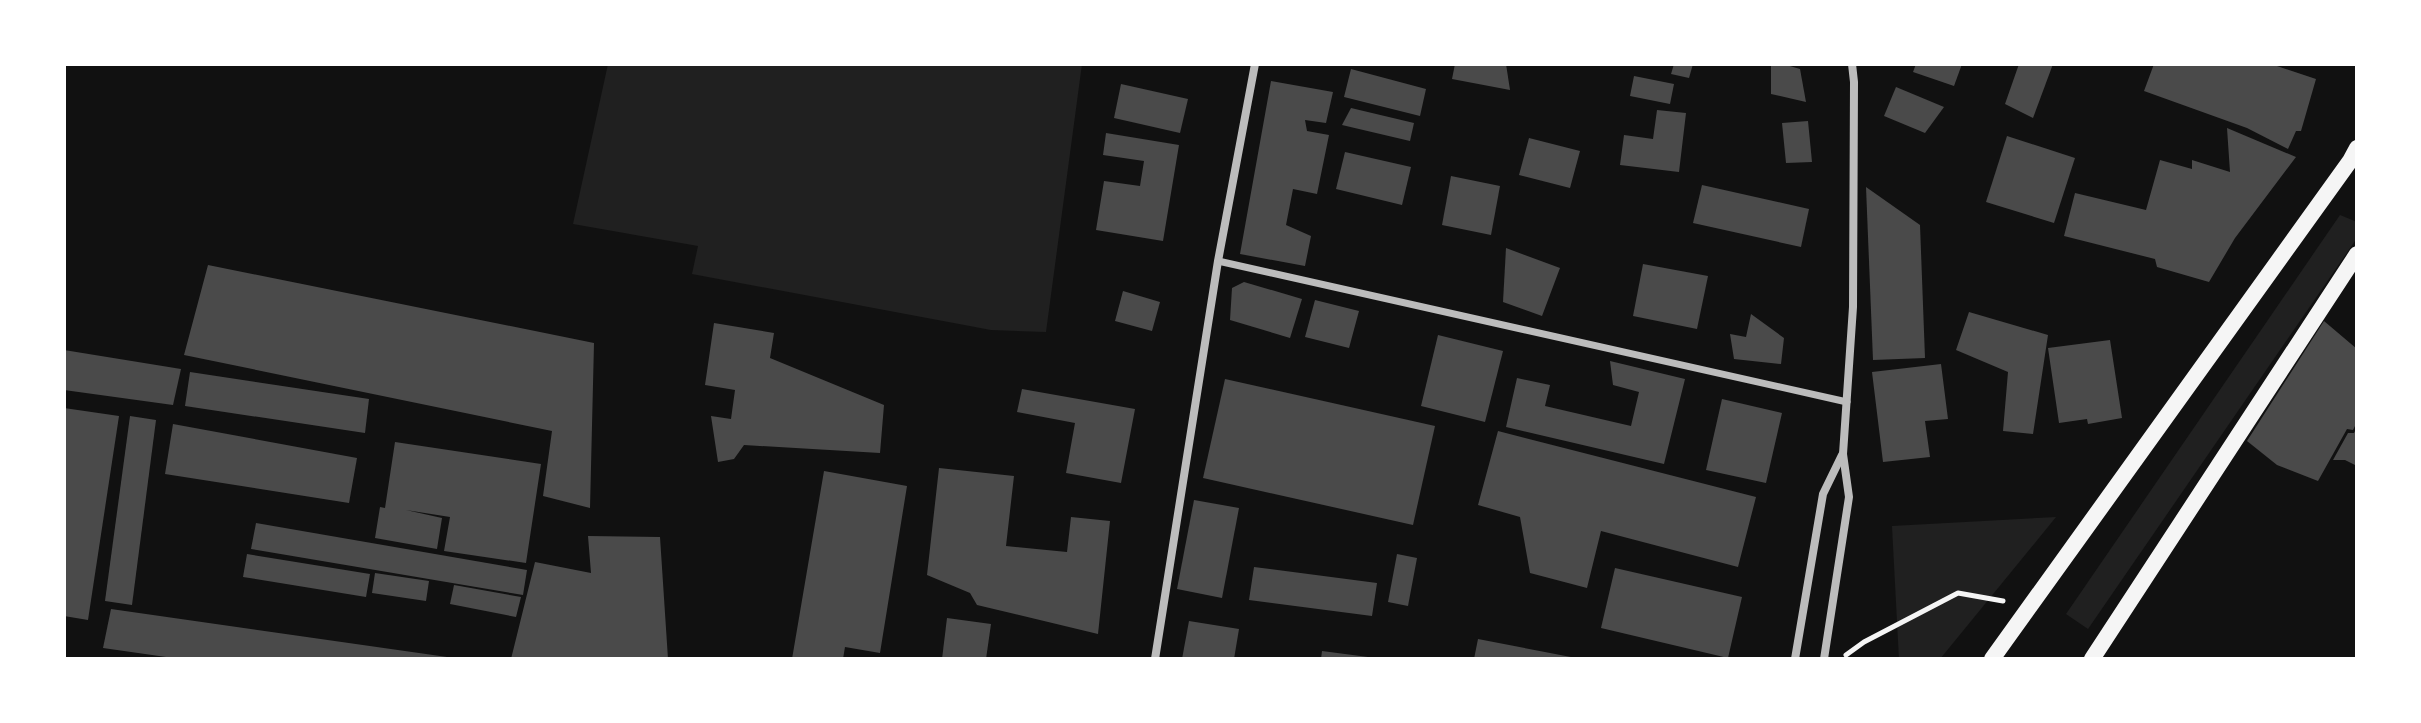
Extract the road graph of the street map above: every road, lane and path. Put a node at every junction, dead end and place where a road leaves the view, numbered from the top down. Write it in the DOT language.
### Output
graph roads {
  1 [pos="1255,64"];
  2 [pos="1852,64"];
  3 [pos="2355,157"];
  4 [pos="2357,254"];
  5 [pos="1218,261"];
  6 [pos="1847,402"];
  7 [pos="1843,454"];
  8 [pos="2032,606"];
  9 [pos="1155,659"];
  10 [pos="1795,659"];
  11 [pos="1824,659"];
  12 [pos="1841,659"];
  13 [pos="1992,659"];
  14 [pos="2092,659"];
  1 -- 5 [label="street"];
  2 -- 6 [label="street"];
  3 -- 8 [label="main road"];
  4 -- 14 [label="main road"];
  5 -- 6 [label="street"];
  5 -- 9 [label="street"];
  6 -- 7 [label="street"];
  7 -- 10 [label="street"];
  7 -- 11 [label="street"];
  8 -- 12 [label="path"];
  8 -- 13 [label="main road"];
}
